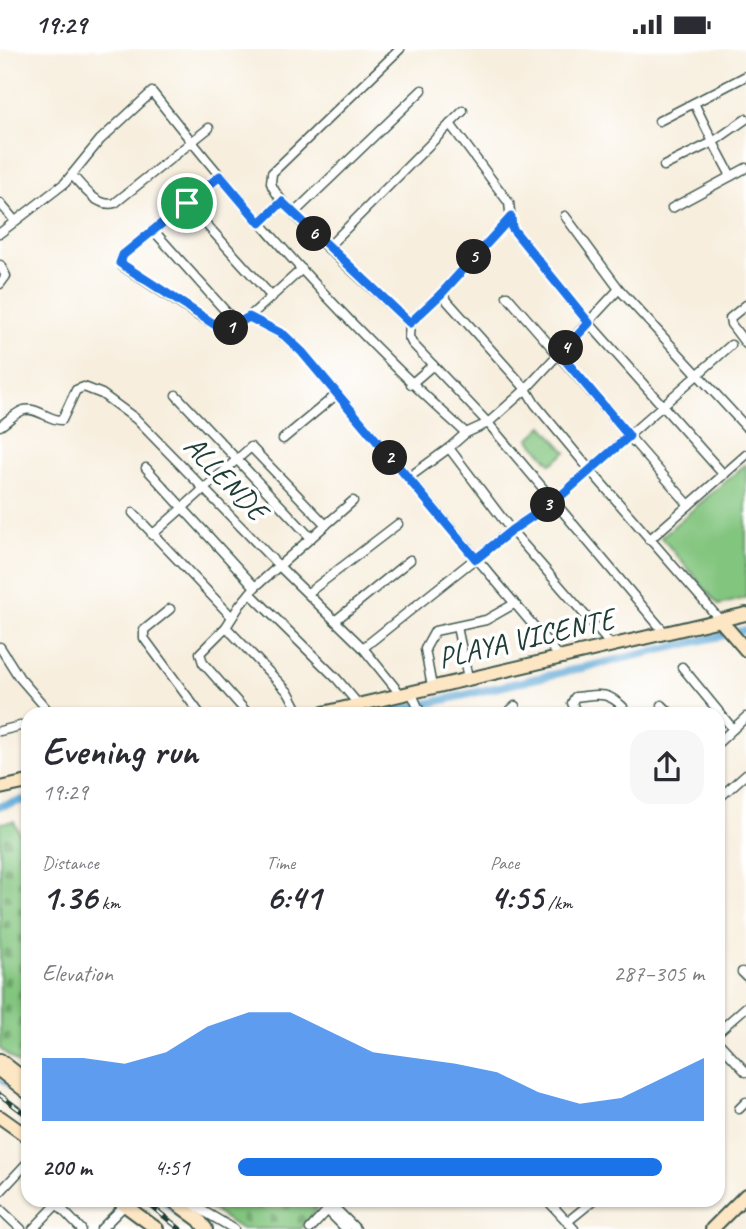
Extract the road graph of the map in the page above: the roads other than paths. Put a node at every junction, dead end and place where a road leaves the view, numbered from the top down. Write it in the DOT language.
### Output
graph roads {
  1 [pos="400,49"];
  2 [pos="746,76"];
  3 [pos="422,90"];
  4 [pos="694,103"];
  5 [pos="463,111"];
  6 [pos="746,119"];
  7 [pos="659,121"];
  8 [pos="450,124"];
  9 [pos="209,128"];
  10 [pos="190,141"];
  11 [pos="713,142"];
  12 [pos="664,166"];
  13 [pos="746,168"];
  14 [pos="72,175"];
  15 [pos="220,176"];
  16 [pos="731,176"];
  17 [pos="282,202"];
  18 [pos="0,203"];
  19 [pos="187,203"];
  20 [pos="672,208"];
  21 [pos="293,213"];
  22 [pos="565,216"];
  23 [pos="511,217"];
  24 [pos="15,221"];
  25 [pos="260,223"];
  26 [pos="153,230"];
  27 [pos="0,233"];
  28 [pos="328,247"];
  29 [pos="0,265"];
  30 [pos="302,269"];
  31 [pos="0,284"];
  32 [pos="619,289"];
  33 [pos="441,294"];
  34 [pos="507,296"];
  35 [pos="272,297"];
  36 [pos="746,305"];
  37 [pos="249,317"];
  38 [pos="410,323"];
  39 [pos="589,323"];
  40 [pos="238,325"];
  41 [pos="746,344"];
  42 [pos="731,345"];
  43 [pos="560,354"];
  44 [pos="433,365"];
  45 [pos="698,374"];
  46 [pos="411,384"];
  47 [pos="526,389"];
  48 [pos="176,395"];
  49 [pos="336,395"];
  50 [pos="663,406"];
  51 [pos="488,423"];
  52 [pos="0,426"];
  53 [pos="746,427"];
  54 [pos="466,433"];
  55 [pos="629,436"];
  56 [pos="283,439"];
  57 [pos="449,448"];
  58 [pos="746,455"];
  59 [pos="237,459"];
  60 [pos="146,468"];
  61 [pos="592,469"];
  62 [pos="724,475"];
  63 [pos="408,478"];
  64 [pos="204,489"];
  65 [pos="353,501"];
  66 [pos="555,501"];
  67 [pos="689,505"];
  68 [pos="183,507"];
  69 [pos="133,513"];
  70 [pos="398,524"];
  71 [pos="326,525"];
  72 [pos="512,530"];
  73 [pos="152,535"];
  74 [pos="311,538"];
  75 [pos="651,539"];
  76 [pos="476,559"];
  77 [pos="410,561"];
  78 [pos="279,566"];
  79 [pos="253,590"];
  80 [pos="308,593"];
  81 [pos="514,604"];
  82 [pos="170,609"];
  83 [pos="746,614"];
  84 [pos="232,617"];
  85 [pos="335,620"];
  86 [pos="226,627"];
  87 [pos="457,627"];
  88 [pos="728,629"];
  89 [pos="665,633"];
  90 [pos="611,646"];
  91 [pos="0,647"];
  92 [pos="363,648"];
  93 [pos="746,650"];
  94 [pos="560,657"];
  95 [pos="682,667"];
  96 [pos="468,678"];
  97 [pos="432,687"];
  98 [pos="409,696"];
  99 [pos="359,705"];
  100 [pos="45,707"];
  101 [pos="195,707"];
  102 [pos="242,707"];
  103 [pos="296,707"];
  104 [pos="350,707"];
  105 [pos="416,707"];
  106 [pos="574,707"];
  107 [pos="623,707"];
  108 [pos="715,707"];
  109 [pos="746,717"];
  110 [pos="725,719"];
  111 [pos="21,726"];
  112 [pos="733,729"];
  113 [pos="0,730"];
  114 [pos="725,736"];
  115 [pos="746,774"];
  116 [pos="21,784"];
  117 [pos="0,788"];
  118 [pos="725,793"];
  119 [pos="746,1007"];
  120 [pos="725,1026"];
  121 [pos="725,1050"];
  122 [pos="746,1058"];
  123 [pos="0,1060"];
  124 [pos="738,1064"];
  125 [pos="0,1071"];
  126 [pos="746,1072"];
  127 [pos="21,1076"];
  128 [pos="21,1088"];
  129 [pos="1,1120"];
  130 [pos="21,1133"];
  131 [pos="21,1170"];
  132 [pos="0,1192"];
  133 [pos="746,1195"];
  134 [pos="54,1207"];
  135 [pos="63,1207"];
  136 [pos="119,1207"];
  137 [pos="127,1207"];
  138 [pos="190,1207"];
  139 [pos="191,1207"];
  140 [pos="330,1207"];
  141 [pos="333,1207"];
  142 [pos="334,1207"];
  143 [pos="554,1207"];
  144 [pos="585,1207"];
  145 [pos="0,1209"];
  146 [pos="567,1221"];
  147 [pos="230,1228"];
  148 [pos="21,1229"];
  149 [pos="33,1229"];
  150 [pos="82,1229"];
  151 [pos="101,1229"];
  152 [pos="157,1229"];
  153 [pos="206,1229"];
  154 [pos="310,1229"];
  155 [pos="346,1229"];
  156 [pos="356,1229"];
  157 [pos="574,1229"];
  158 [pos="712,1229"];
  1 -- 17 [label="street"];
  2 -- 4 [label="street"];
  3 -- 21 [label="street"];
  4 -- 7 [label="street"];
  4 -- 11 [label="street"];
  5 -- 8 [label="street"];
  6 -- 11 [label="street"];
  8 -- 23 [label="street"];
  8 -- 28 [label="street"];
  9 -- 10 [label="street"];
  10 -- 14 [label="street"];
  10 -- 14 [label="street"];
  10 -- 15 [label="street"];
  11 -- 12 [label="street"];
  11 -- 16 [label="street"];
  13 -- 16 [label="street"];
  14 -- 24 [label="street"];
  15 -- 19 [label="street"];
  15 -- 25 [label="street"];
  16 -- 20 [label="street"];
  17 -- 21 [label="street"];
  17 -- 25 [label="street"];
  18 -- 24 [label="street"];
  19 -- 26 [label="street"];
  19 -- 35 [label="street"];
  21 -- 28 [label="street"];
  22 -- 32 [label="street"];
  23 -- 33 [label="street"];
  23 -- 39 [label="street"];
  24 -- 27 [label="street"];
  25 -- 30 [label="street"];
  26 -- 40 [label="street"];
  26 -- 40 [label="street"];
  28 -- 38 [label="street"];
  29 -- 31 [label="street"];
  30 -- 35 [label="street"];
  30 -- 46 [label="street"];
  32 -- 39 [label="street"];
  32 -- 45 [label="street"];
  33 -- 38 [label="street"];
  33 -- 47 [label="street"];
  34 -- 43 [label="street"];
  35 -- 37 [label="street"];
  36 -- 41 [label="street"];
  37 -- 40 [label="street"];
  37 -- 49 [label="street"];
  38 -- 44 [label="street"];
  39 -- 43 [label="street"];
  39 -- 50 [label="street"];
  42 -- 45 [label="street"];
  43 -- 47 [label="street"];
  43 -- 55 [label="street"];
  44 -- 46 [label="street"];
  44 -- 51 [label="street"];
  45 -- 50 [label="street"];
  45 -- 53 [label="street"];
  46 -- 54 [label="street"];
  47 -- 51 [label="street"];
  47 -- 61 [label="street"];
  48 -- 59 [label="street"];
  49 -- 56 [label="street"];
  49 -- 63 [label="street"];
  50 -- 55 [label="street"];
  50 -- 62 [label="street"];
  51 -- 54 [label="street"];
  51 -- 66 [label="street"];
  52 -- 64 [label="street, ALLENDE"];
  54 -- 57 [label="street"];
  55 -- 61 [label="street"];
  55 -- 67 [label="street"];
  57 -- 63 [label="street"];
  57 -- 72 [label="street"];
  58 -- 62 [label="street"];
  59 -- 64 [label="street"];
  59 -- 71 [label="street"];
  59 -- 74 [label="street"];
  60 -- 68 [label="street"];
  61 -- 66 [label="street"];
  61 -- 75 [label="street"];
  62 -- 67 [label="street"];
  63 -- 76 [label="street"];
  64 -- 68 [label="street"];
  64 -- 78 [label="street, ALLENDE"];
  65 -- 71 [label="street"];
  66 -- 72 [label="street"];
  66 -- 89 [label="street"];
  67 -- 75 [label="street"];
  68 -- 73 [label="street"];
  68 -- 79 [label="street"];
  69 -- 73 [label="street"];
  70 -- 80 [label="street"];
  71 -- 74 [label="street"];
  72 -- 76 [label="street"];
  72 -- 90 [label="street"];
  73 -- 84 [label="street"];
  74 -- 78 [label="street"];
  75 -- 88 [label="street"];
  76 -- 81 [label="street"];
  76 -- 92 [label="street"];
  77 -- 85 [label="street"];
  78 -- 79 [label="street"];
  78 -- 80 [label="street, ALLENDE"];
  79 -- 84 [label="street"];
  79 -- 99 [label="street"];
  80 -- 85 [label="street, ALLENDE"];
  81 -- 87 [label="street"];
  81 -- 94 [label="street"];
  82 -- 101 [label="street"];
  83 -- 88 [label="main road, PLAYA VICENTE"];
  84 -- 86 [label="street"];
  85 -- 92 [label="street, ALLENDE"];
  86 -- 102 [label="street"];
  86 -- 103 [label="street"];
  87 -- 96 [label="street"];
  87 -- 97 [label="street"];
  88 -- 89 [label="main road, PLAYA VICENTE"];
  88 -- 93 [label="main road"];
  89 -- 90 [label="main road, PLAYA VICENTE"];
  90 -- 94 [label="main road, PLAYA VICENTE"];
  91 -- 100 [label="street"];
  92 -- 98 [label="street, ALLENDE"];
  94 -- 96 [label="main road, PLAYA VICENTE"];
  95 -- 108 [label="street"];
  96 -- 97 [label="main road, PLAYA VICENTE"];
  97 -- 98 [label="main road, PLAYA VICENTE"];
  98 -- 99 [label="main road, PLAYA VICENTE"];
  98 -- 105 [label="street, ALLENDE"];
  99 -- 104 [label="main road, PLAYA VICENTE"];
  106 -- 107 [label="street"];
  109 -- 112 [label="street"];
  110 -- 112 [label="street"];
  111 -- 113 [label="street"];
  112 -- 114 [label="street"];
  115 -- 118 [label="street"];
  116 -- 117 [label="main road"];
  119 -- 120 [label="street"];
  121 -- 124 [label="street"];
  122 -- 124 [label="street"];
  123 -- 127 [label="main road"];
  124 -- 126 [label="street"];
  125 -- 128 [label="main road"];
  129 -- 130 [label="main road"];
  131 -- 132 [label="street"];
  133 -- 158 [label="main road"];
  134 -- 149 [label="street"];
  135 -- 150 [label="street"];
  136 -- 151 [label="street"];
  137 -- 152 [label="main road"];
  138 -- 153 [label="main road"];
  139 -- 147 [label="street"];
  140 -- 154 [label="street"];
  141 -- 155 [label="street"];
  142 -- 156 [label="street"];
  143 -- 146 [label="street"];
  144 -- 146 [label="street"];
  145 -- 148 [label="street"];
  146 -- 157 [label="street"];
}
